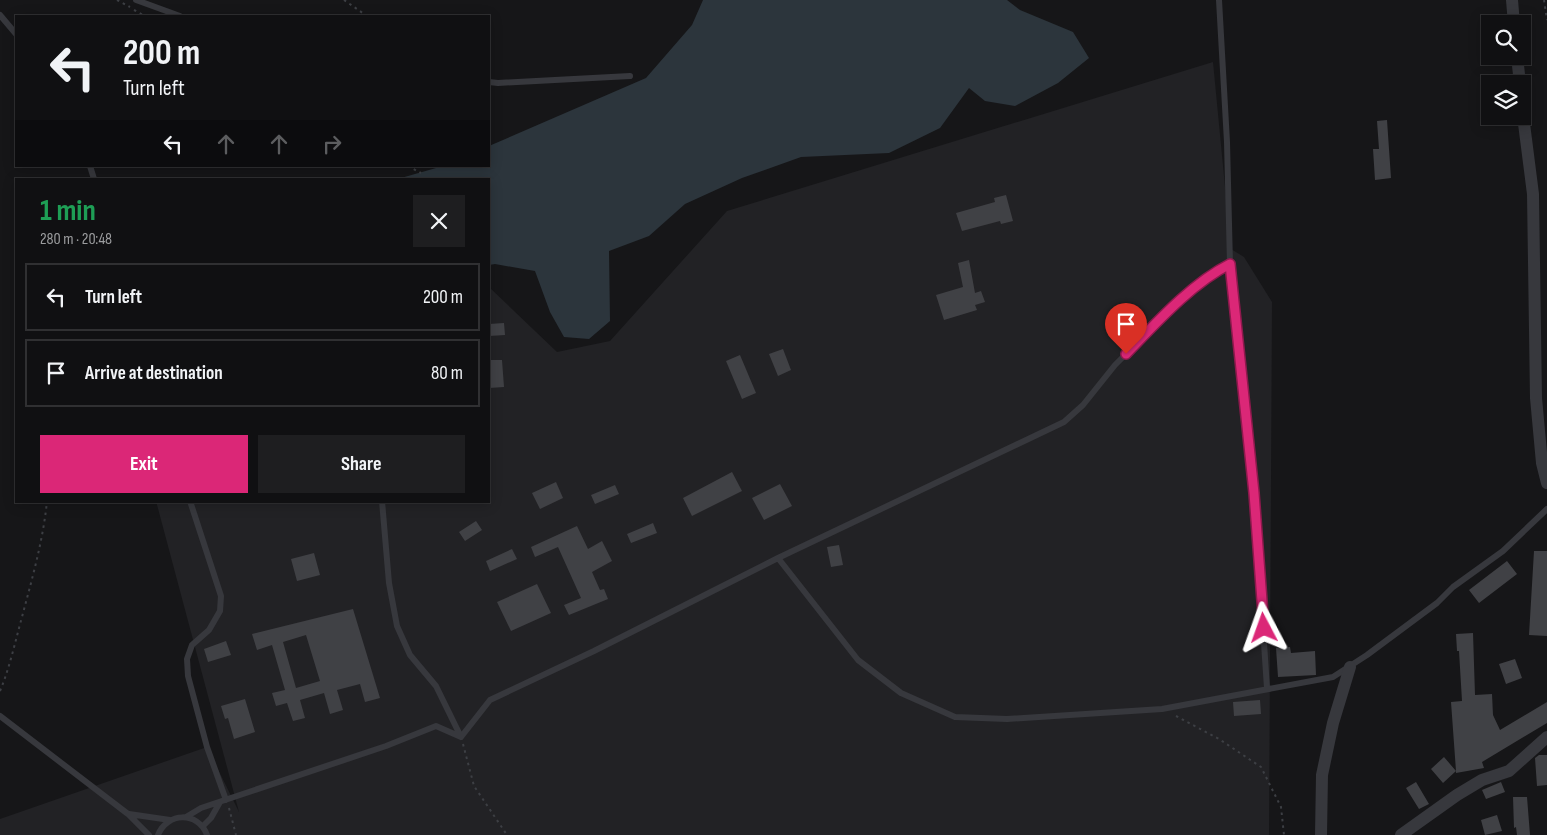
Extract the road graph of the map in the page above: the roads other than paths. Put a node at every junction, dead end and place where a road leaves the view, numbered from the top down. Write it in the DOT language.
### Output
graph roads {
  1 [pos="136,0"];
  2 [pos="1219,0"];
  3 [pos="1512,0"];
  4 [pos="0,15"];
  5 [pos="177,15"];
  6 [pos="1513,15"];
  7 [pos="15,33"];
  8 [pos="630,76"];
  9 [pos="490,82"];
  10 [pos="1524,125"];
  11 [pos="1230,264"];
  12 [pos="1542,397"];
  13 [pos="1547,483"];
  14 [pos="191,503"];
  15 [pos="382,503"];
  16 [pos="1547,509"];
  17 [pos="778,558"];
  18 [pos="1350,667"];
  19 [pos="1267,688"];
  20 [pos="0,716"];
  21 [pos="1547,737"];
  22 [pos="461,738"];
  23 [pos="223,801"];
  24 [pos="128,814"];
  25 [pos="186,816"];
  26 [pos="170,820"];
  27 [pos="202,826"];
  28 [pos="149,835"];
  29 [pos="158,835"];
  30 [pos="206,835"];
  31 [pos="1321,835"];
  32 [pos="1401,835"];
  1 -- 5 [label="lane"];
  2 -- 11 [label="lane"];
  3 -- 6 [label="street"];
  4 -- 7 [label="lane"];
  8 -- 9 [label="lane"];
  10 -- 12 [label="street"];
  11 -- 17 [label="lane"];
  11 -- 19 [label="lane"];
  12 -- 13 [label="street"];
  14 -- 23 [label="lane"];
  15 -- 22 [label="lane"];
  16 -- 18 [label="lane"];
  17 -- 19 [label="lane"];
  17 -- 22 [label="lane"];
  18 -- 19 [label="lane"];
  18 -- 31 [label="street"];
  20 -- 24 [label="lane"];
  21 -- 32 [label="street"];
  22 -- 23 [label="lane"];
  23 -- 25 [label="lane"];
  23 -- 27 [label="lane"];
  24 -- 26 [label="lane"];
  24 -- 28 [label="lane"];
  25 -- 26 [label="lane"];
  25 -- 27 [label="lane"];
  26 -- 29 [label="lane"];
  27 -- 30 [label="lane"];
}
